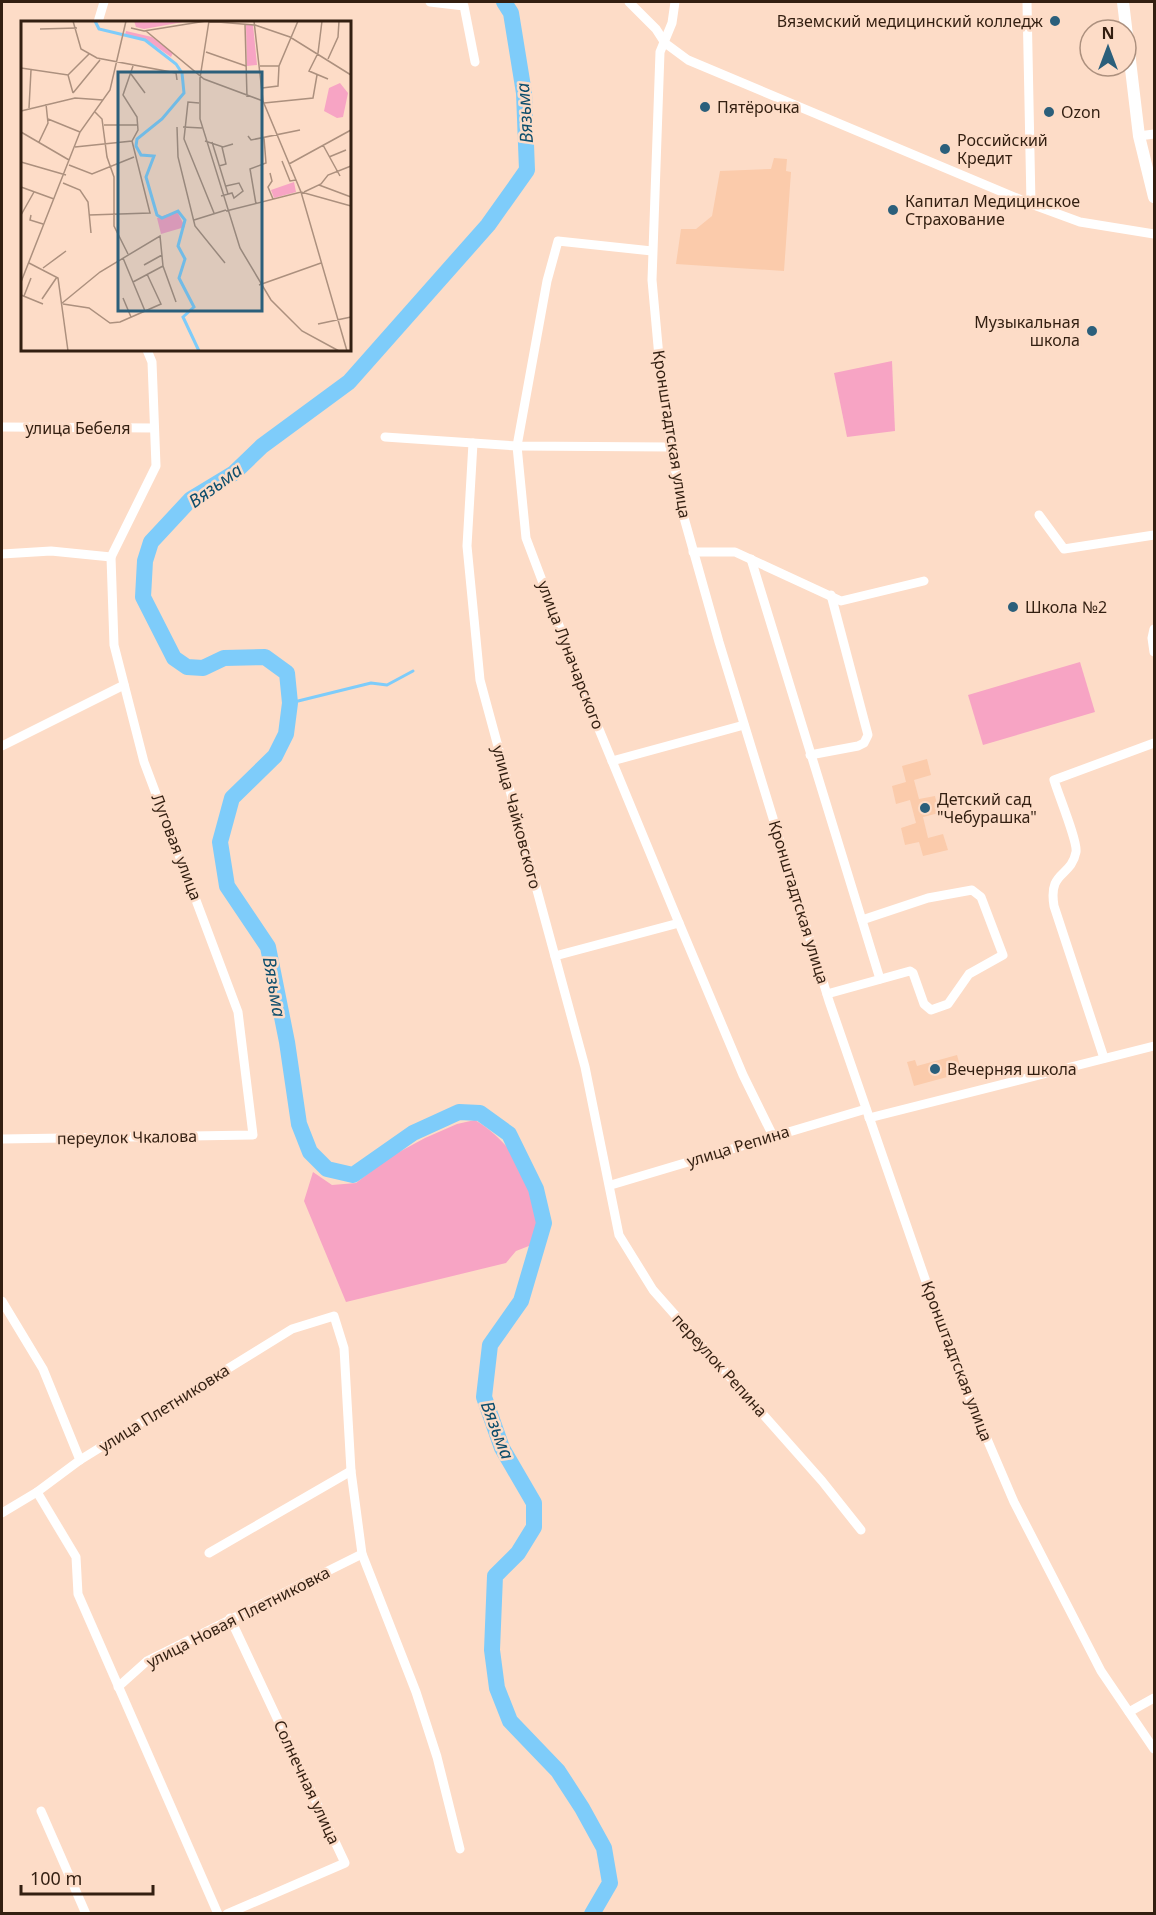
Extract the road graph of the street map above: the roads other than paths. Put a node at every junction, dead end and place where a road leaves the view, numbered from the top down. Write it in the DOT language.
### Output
graph roads {
  1 [pos="104,2"];
  2 [pos="430,2"];
  3 [pos="629,2"];
  4 [pos="675,2"];
  5 [pos="1028,2"];
  6 [pos="1124,2"];
  7 [pos="101,21"];
  8 [pos="665,43"];
  9 [pos="475,62"];
  10 [pos="1155,134"];
  11 [pos="1139,136"];
  12 [pos="1155,197"];
  13 [pos="1031,204"];
  14 [pos="1155,234"];
  15 [pos="652,251"];
  16 [pos="147,351"];
  17 [pos="2,427"];
  18 [pos="154,428"];
  19 [pos="385,437"];
  20 [pos="473,443"];
  21 [pos="517,446"];
  22 [pos="670,447"];
  23 [pos="1039,515"];
  24 [pos="1155,535"];
  25 [pos="693,552"];
  26 [pos="2,554"];
  27 [pos="111,557"];
  28 [pos="751,560"];
  29 [pos="924,581"];
  30 [pos="831,595"];
  31 [pos="1155,629"];
  32 [pos="1155,652"];
  33 [pos="124,685"];
  34 [pos="744,725"];
  35 [pos="1155,743"];
  36 [pos="2,746"];
  37 [pos="810,755"];
  38 [pos="612,761"];
  39 [pos="862,920"];
  40 [pos="679,923"];
  41 [pos="555,956"];
  42 [pos="880,979"];
  43 [pos="827,994"];
  44 [pos="1155,1046"];
  45 [pos="1104,1058"];
  46 [pos="867,1114"];
  47 [pos="253,1135"];
  48 [pos="773,1136"];
  49 [pos="2,1139"];
  50 [pos="611,1185"];
  51 [pos="2,1301"];
  52 [pos="80,1460"];
  53 [pos="351,1471"];
  54 [pos="37,1492"];
  55 [pos="2,1513"];
  56 [pos="861,1530"];
  57 [pos="209,1553"];
  58 [pos="362,1554"];
  59 [pos="230,1618"];
  60 [pos="118,1687"];
  61 [pos="1155,1698"];
  62 [pos="1129,1712"];
  63 [pos="1155,1749"];
  64 [pos="41,1811"];
  65 [pos="460,1849"];
  66 [pos="86,1914"];
  67 [pos="218,1914"];
  68 [pos="227,1914"];
  1 -- 7 [label="street"];
  2 -- 9 [label="street"];
  3 -- 8 [label="street"];
  4 -- 8 [label="street, Кронштадтская улица"];
  5 -- 13 [label="street"];
  6 -- 11 [label="main road"];
  8 -- 13 [label="street"];
  8 -- 15 [label="street, Кронштадтская улица"];
  10 -- 11 [label="street"];
  11 -- 12 [label="main road"];
  13 -- 14 [label="street"];
  15 -- 21 [label="street, улица Луначарского"];
  15 -- 22 [label="street, Кронштадтская улица"];
  16 -- 18 [label="street"];
  17 -- 18 [label="street, улица Бебеля"];
  18 -- 27 [label="street"];
  19 -- 20 [label="street"];
  20 -- 21 [label="street"];
  20 -- 41 [label="street, улица Чайковского"];
  21 -- 22 [label="street"];
  21 -- 38 [label="street, улица Луначарского"];
  22 -- 25 [label="street, Кронштадтская улица"];
  23 -- 24 [label="street"];
  25 -- 28 [label="street"];
  25 -- 34 [label="street, Кронштадтская улица"];
  26 -- 27 [label="street"];
  27 -- 33 [label="street, Луговая улица"];
  28 -- 30 [label="street"];
  28 -- 37 [label="street"];
  29 -- 30 [label="street"];
  30 -- 37 [label="street"];
  31 -- 32 [label="street"];
  33 -- 36 [label="street"];
  33 -- 47 [label="street, Луговая улица"];
  34 -- 38 [label="street"];
  34 -- 43 [label="street, Кронштадтская улица"];
  35 -- 45 [label="street"];
  37 -- 39 [label="street"];
  38 -- 40 [label="street, улица Луначарского"];
  39 -- 42 [label="street"];
  39 -- 42 [label="street"];
  40 -- 41 [label="street"];
  40 -- 48 [label="street, улица Луначарского"];
  41 -- 50 [label="street, улица Чайковского"];
  42 -- 43 [label="street"];
  43 -- 46 [label="street, Кронштадтская улица"];
  44 -- 45 [label="street, улица Репина"];
  45 -- 46 [label="street, улица Репина"];
  46 -- 48 [label="street, улица Репина"];
  46 -- 62 [label="street, Кронштадтская улица"];
  47 -- 49 [label="street, переулок Чкалова"];
  48 -- 50 [label="street, улица Репина"];
  50 -- 56 [label="street, переулок Репина"];
  51 -- 52 [label="street"];
  52 -- 53 [label="street, улица Плетниковка"];
  52 -- 54 [label="street, улица Плетниковка"];
  53 -- 57 [label="street"];
  53 -- 58 [label="street"];
  54 -- 55 [label="street, улица Плетниковка"];
  54 -- 60 [label="street"];
  58 -- 59 [label="street, улица Новая Плетниковка"];
  58 -- 65 [label="street"];
  59 -- 60 [label="street, улица Новая Плетниковка"];
  59 -- 68 [label="street, Солнечная улица"];
  60 -- 67 [label="street"];
  61 -- 62 [label="street"];
  62 -- 63 [label="street, Кронштадтская улица"];
  64 -- 66 [label="street"];
}
